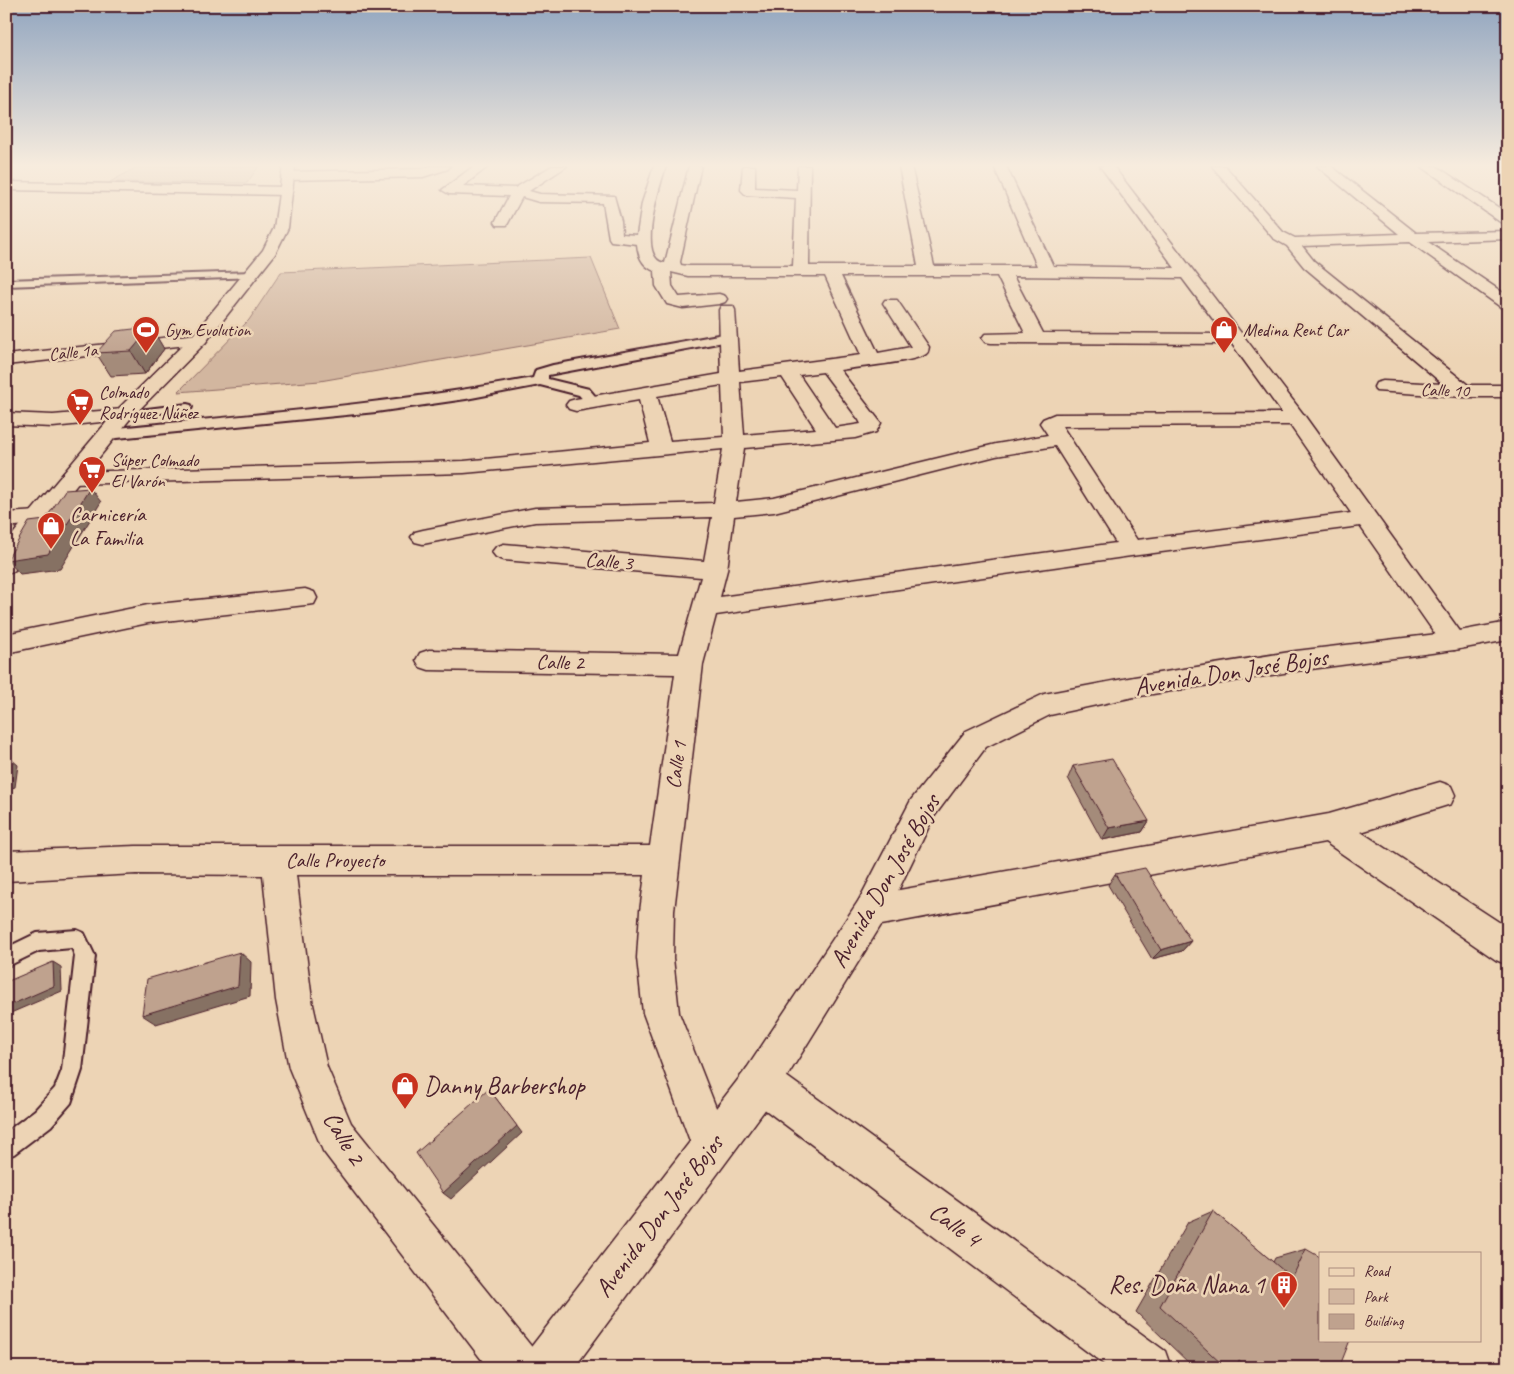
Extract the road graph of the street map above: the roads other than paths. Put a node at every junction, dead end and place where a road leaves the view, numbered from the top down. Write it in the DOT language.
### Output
graph roads {
  1 [pos="280,230"];
  2 [pos="614,230"];
  3 [pos="644,230"];
  4 [pos="676,230"];
  5 [pos="803,230"];
  6 [pos="918,230"];
  7 [pos="1029,230"];
  8 [pos="1155,230"];
  9 [pos="1274,230"];
  10 [pos="1403,230"];
  11 [pos="1508,235"];
  12 [pos="1412,237"];
  13 [pos="643,240"];
  14 [pos="1293,243"];
  15 [pos="669,268"];
  16 [pos="831,271"];
  17 [pos="927,271"];
  18 [pos="1003,271"];
  19 [pos="1047,271"];
  20 [pos="801,272"];
  21 [pos="1187,273"];
  22 [pos="252,275"];
  23 [pos="6,283"];
  24 [pos="891,303"];
  25 [pos="1508,304"];
  26 [pos="729,337"];
  27 [pos="1036,337"];
  28 [pos="990,338"];
  29 [pos="199,339"];
  30 [pos="1238,339"];
  31 [pos="872,359"];
  32 [pos="6,360"];
  33 [pos="828,366"];
  34 [pos="787,371"];
  35 [pos="729,378"];
  36 [pos="540,381"];
  37 [pos="1383,387"];
  38 [pos="1463,391"];
  39 [pos="1508,391"];
  40 [pos="647,393"];
  41 [pos="584,403"];
  42 [pos="187,407"];
  43 [pos="123,415"];
  44 [pos="6,419"];
  45 [pos="1297,419"];
  46 [pos="107,434"];
  47 [pos="829,434"];
  48 [pos="1060,439"];
  49 [pos="734,443"];
  50 [pos="661,448"];
  51 [pos="72,478"];
  52 [pos="725,510"];
  53 [pos="38,518"];
  54 [pos="1368,518"];
  55 [pos="6,520"];
  56 [pos="423,537"];
  57 [pos="1131,548"];
  58 [pos="504,552"];
  59 [pos="6,565"];
  60 [pos="715,570"];
  61 [pos="304,598"];
  62 [pos="705,608"];
  63 [pos="1508,631"];
  64 [pos="1454,641"];
  65 [pos="6,644"];
  66 [pos="429,660"];
  67 [pos="690,664"];
  68 [pos="1440,795"];
  69 [pos="1329,828"];
  70 [pos="278,860"];
  71 [pos="663,861"];
  72 [pos="6,866"];
  73 [pos="871,911"];
  74 [pos="1508,948"];
  75 [pos="6,958"];
  76 [pos="761,1082"];
  77 [pos="6,1146"];
  78 [pos="711,1146"];
  79 [pos="518,1368"];
  80 [pos="545,1368"];
  81 [pos="1148,1368"];
  1 -- 22 [label="street"];
  2 -- 13 [label="street"];
  3 -- 13 [label="street"];
  4 -- 15 [label="street"];
  5 -- 20 [label="street"];
  6 -- 17 [label="street"];
  7 -- 19 [label="street"];
  8 -- 21 [label="street"];
  9 -- 14 [label="street"];
  10 -- 12 [label="street"];
  11 -- 12 [label="street"];
  12 -- 14 [label="street"];
  12 -- 25 [label="street"];
  13 -- 15 [label="street"];
  14 -- 38 [label="street"];
  15 -- 20 [label="street"];
  15 -- 26 [label="street, Calle 1"];
  16 -- 17 [label="street"];
  16 -- 20 [label="street"];
  16 -- 31 [label="street"];
  17 -- 18 [label="street"];
  18 -- 19 [label="street"];
  18 -- 27 [label="street"];
  19 -- 21 [label="street"];
  21 -- 30 [label="street"];
  22 -- 23 [label="lane"];
  22 -- 29 [label="street"];
  24 -- 31 [label="street"];
  26 -- 35 [label="street, Calle 1"];
  26 -- 36 [label="street"];
  27 -- 28 [label="street"];
  27 -- 30 [label="street"];
  29 -- 32 [label="street, Calle 1a"];
  29 -- 43 [label="street"];
  30 -- 45 [label="street"];
  31 -- 33 [label="street"];
  33 -- 34 [label="street"];
  33 -- 47 [label="street"];
  34 -- 35 [label="street"];
  34 -- 47 [label="street"];
  35 -- 40 [label="street"];
  35 -- 49 [label="street, Calle 1"];
  36 -- 41 [label="street"];
  36 -- 46 [label="street"];
  37 -- 38 [label="street, Calle 10"];
  38 -- 39 [label="street, Calle 10"];
  40 -- 41 [label="street"];
  40 -- 50 [label="street"];
  42 -- 43 [label="lane"];
  43 -- 44 [label="street"];
  43 -- 46 [label="street"];
  45 -- 48 [label="street"];
  45 -- 54 [label="street"];
  46 -- 51 [label="street"];
  47 -- 49 [label="street"];
  48 -- 52 [label="street"];
  48 -- 57 [label="street"];
  49 -- 50 [label="street"];
  49 -- 52 [label="street, Calle 1"];
  50 -- 51 [label="street"];
  51 -- 53 [label="street"];
  52 -- 56 [label="street"];
  52 -- 60 [label="street, Calle 1"];
  53 -- 55 [label="street"];
  53 -- 59 [label="street"];
  54 -- 57 [label="street"];
  54 -- 64 [label="street"];
  57 -- 62 [label="street"];
  58 -- 60 [label="street, Calle 3"];
  60 -- 62 [label="street, Calle 1"];
  61 -- 65 [label="street"];
  62 -- 67 [label="street, Calle 1"];
  63 -- 64 [label="street, Avenida Don José Bojos"];
  64 -- 73 [label="street, Avenida Don José Bojos"];
  66 -- 67 [label="street, Calle 2"];
  67 -- 71 [label="street, Calle 1"];
  68 -- 69 [label="street"];
  69 -- 73 [label="street"];
  69 -- 74 [label="street"];
  70 -- 71 [label="street, Calle Proyecto"];
  70 -- 72 [label="street, Calle Proyecto"];
  70 -- 79 [label="street, Calle 2"];
  71 -- 78 [label="street, Calle 1"];
  73 -- 76 [label="street, Avenida Don José Bojos"];
  75 -- 77 [label="lane"];
  76 -- 78 [label="street, Avenida Don José Bojos"];
  76 -- 81 [label="street, Calle 4"];
  78 -- 80 [label="street, Avenida Don José Bojos"];
}
